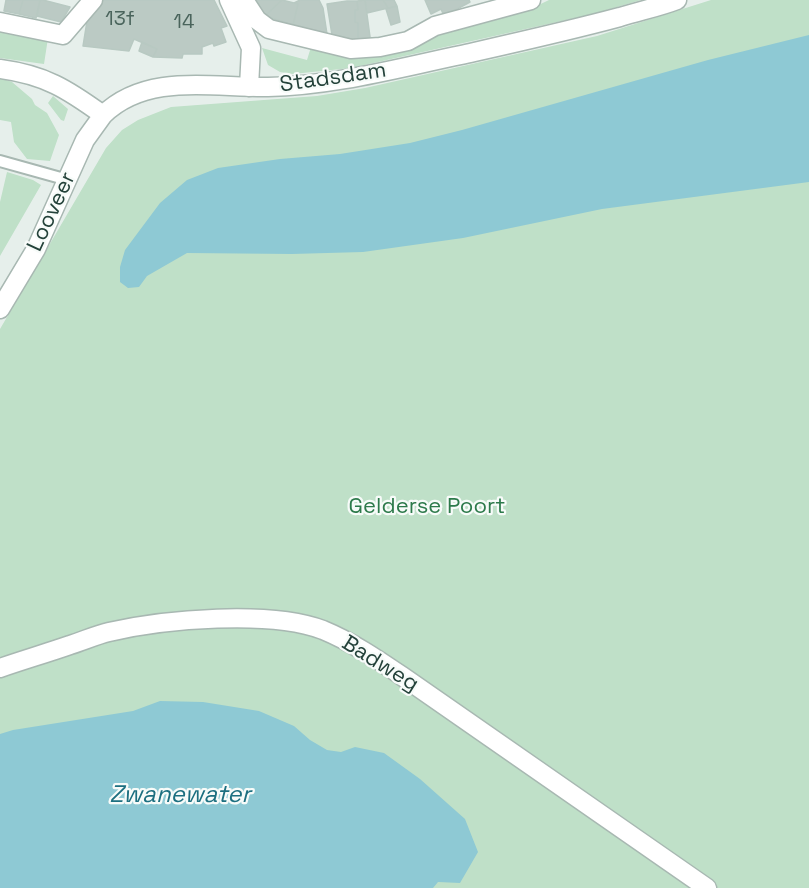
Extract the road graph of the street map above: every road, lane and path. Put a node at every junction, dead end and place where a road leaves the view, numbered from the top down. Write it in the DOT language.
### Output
graph roads {
  1 [pos="93,0"];
  2 [pos="229,0"];
  3 [pos="244,0"];
  4 [pos="677,0"];
  5 [pos="528,1"];
  6 [pos="0,22"];
  7 [pos="0,69"];
  8 [pos="249,87"];
  9 [pos="103,115"];
  10 [pos="0,161"];
  11 [pos="68,180"];
  12 [pos="0,309"];
  13 [pos="0,668"];
  14 [pos="707,888"];
  1 -- 6 [label="street"];
  2 -- 8 [label="street"];
  3 -- 5 [label="street"];
  4 -- 8 [label="street, Stadsdam"];
  7 -- 9 [label="street"];
  8 -- 9 [label="street, Stadsdam"];
  9 -- 11 [label="street, Looveer"];
  10 -- 11 [label="lane"];
  11 -- 12 [label="street, Looveer"];
  13 -- 14 [label="street, Badweg"];
}
